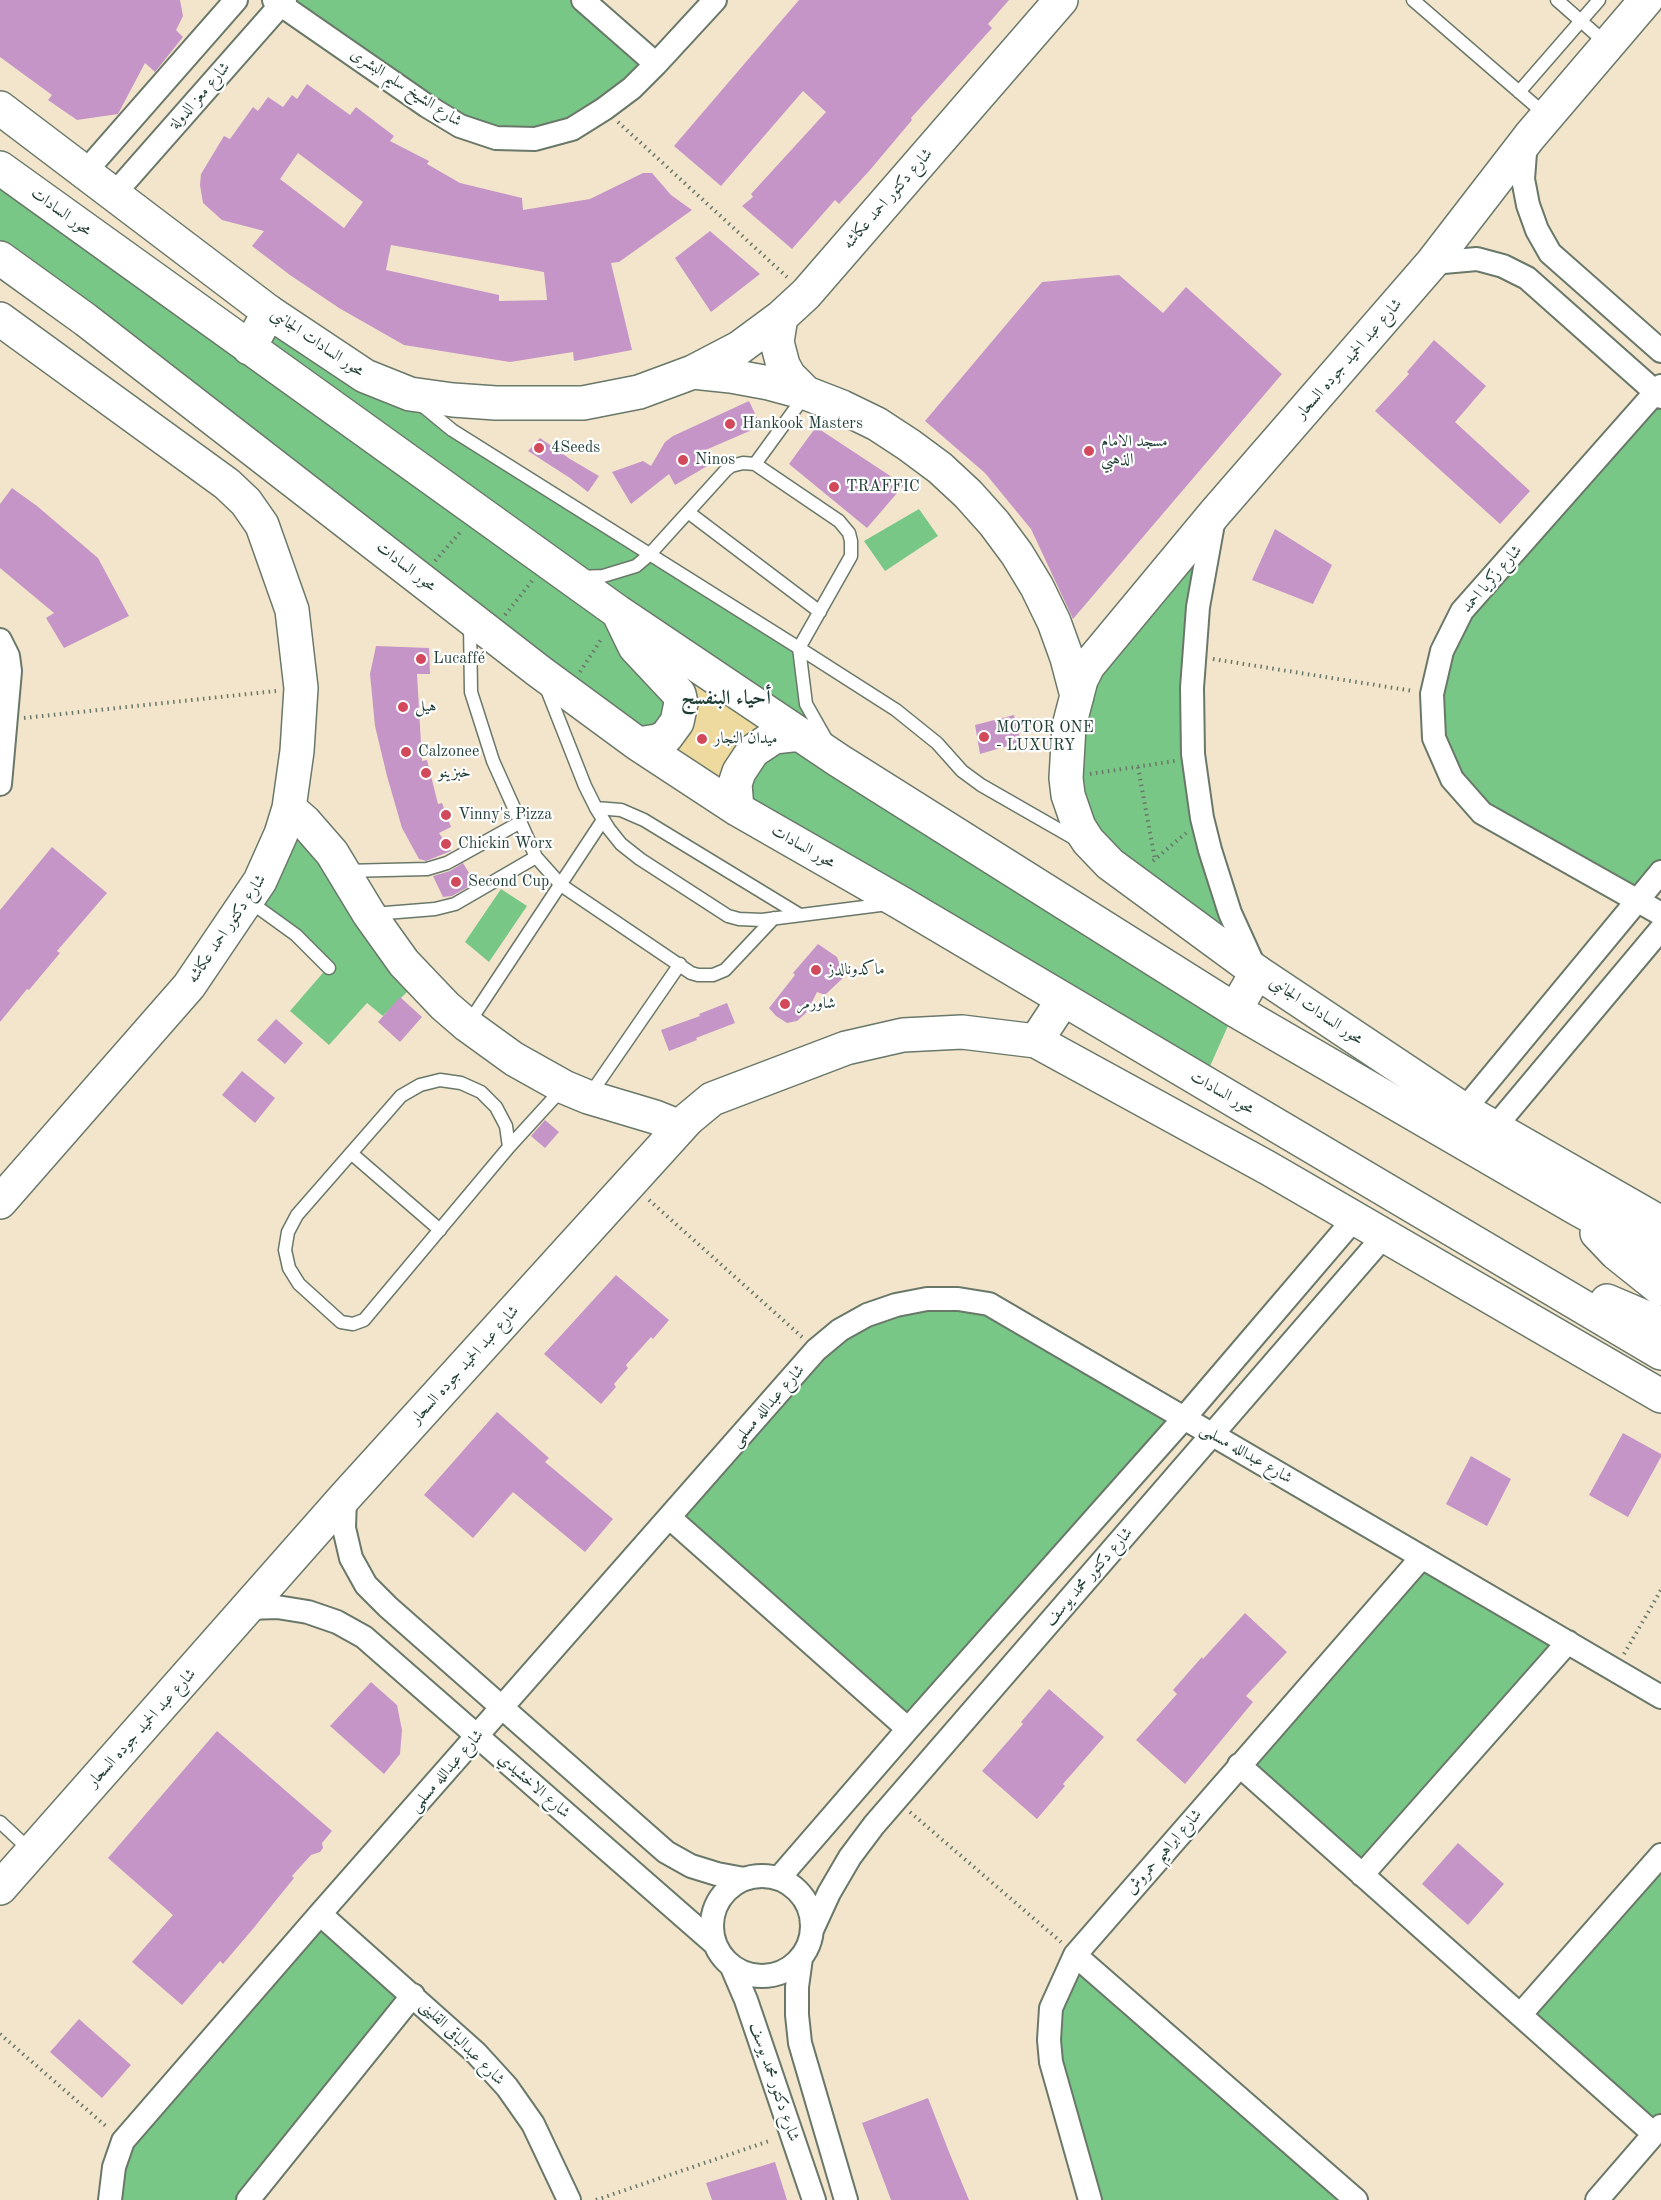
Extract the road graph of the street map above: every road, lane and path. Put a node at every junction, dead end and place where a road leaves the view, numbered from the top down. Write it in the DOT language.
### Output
graph roads {
  1 [pos="236,0"];
  2 [pos="583,0"];
  3 [pos="715,0"];
  4 [pos="1061,0"];
  5 [pos="1413,0"];
  6 [pos="1557,0"];
  7 [pos="1599,0"];
  8 [pos="1646,0"];
  9 [pos="280,2"];
  10 [pos="1581,21"];
  11 [pos="1608,45"];
  12 [pos="656,64"];
  13 [pos="1519,92"];
  14 [pos="0,108"];
  15 [pos="604,109"];
  16 [pos="1538,126"];
  17 [pos="0,168"];
  18 [pos="86,171"];
  19 [pos="115,193"];
  20 [pos="0,258"];
  21 [pos="1432,263"];
  22 [pos="806,294"];
  23 [pos="269,312"];
  24 [pos="781,317"];
  25 [pos="0,319"];
  26 [pos="249,348"];
  27 [pos="1661,351"];
  28 [pos="693,372"];
  29 [pos="1659,392"];
  30 [pos="806,393"];
  31 [pos="410,394"];
  32 [pos="755,464"];
  33 [pos="478,512"];
  34 [pos="688,512"];
  35 [pos="1215,513"];
  36 [pos="649,555"];
  37 [pos="559,569"];
  38 [pos="420,578"];
  39 [pos="618,612"];
  40 [pos="820,612"];
  41 [pos="480,625"];
  42 [pos="0,640"];
  43 [pos="800,648"];
  44 [pos="1194,656"];
  45 [pos="540,672"];
  46 [pos="301,688"];
  47 [pos="567,691"];
  48 [pos="1432,694"];
  49 [pos="1073,711"];
  50 [pos="6,721"];
  51 [pos="800,734"];
  52 [pos="638,744"];
  53 [pos="1194,758"];
  54 [pos="838,760"];
  55 [pos="1138,767"];
  56 [pos="1066,778"];
  57 [pos="0,784"];
  58 [pos="289,808"];
  59 [pos="596,808"];
  60 [pos="737,809"];
  61 [pos="1202,818"];
  62 [pos="603,820"];
  63 [pos="519,823"];
  64 [pos="1099,853"];
  65 [pos="536,857"];
  66 [pos="1143,870"];
  67 [pos="344,871"];
  68 [pos="1661,872"];
  69 [pos="561,885"];
  70 [pos="248,900"];
  71 [pos="1637,900"];
  72 [pos="901,903"];
  73 [pos="369,914"];
  74 [pos="1661,914"];
  75 [pos="800,915"];
  76 [pos="774,918"];
  77 [pos="1661,928"];
  78 [pos="680,964"];
  79 [pos="329,968"];
  80 [pos="1257,972"];
  81 [pos="1063,1000"];
  82 [pos="1235,1010"];
  83 [pos="468,1025"];
  84 [pos="1036,1041"];
  85 [pos="576,1092"];
  86 [pos="1464,1110"];
  87 [pos="680,1127"];
  88 [pos="1495,1127"];
  89 [pos="509,1147"];
  90 [pos="351,1153"];
  91 [pos="631,1183"];
  92 [pos="2,1197"];
  93 [pos="1576,1208"];
  94 [pos="1355,1218"];
  95 [pos="1661,1223"];
  96 [pos="440,1230"];
  97 [pos="1384,1236"];
  98 [pos="1661,1255"];
  99 [pos="1539,1280"];
  100 [pos="1661,1289"];
  101 [pos="1661,1324"];
  102 [pos="816,1350"];
  103 [pos="1661,1353"];
  104 [pos="1661,1396"];
  105 [pos="1185,1417"];
  106 [pos="1213,1434"];
  107 [pos="345,1497"];
  108 [pos="670,1518"];
  109 [pos="1422,1557"];
  110 [pos="1661,1590"];
  111 [pos="248,1608"];
  112 [pos="1568,1642"];
  113 [pos="1615,1670"];
  114 [pos="1661,1697"];
  115 [pos="502,1708"];
  116 [pos="908,1729"];
  117 [pos="477,1737"];
  118 [pos="1239,1765"];
  119 [pos="895,1800"];
  120 [pos="0,1822"];
  121 [pos="32,1852"];
  122 [pos="1661,1855"];
  123 [pos="1362,1875"];
  124 [pos="780,1878"];
  125 [pos="744,1879"];
  126 [pos="0,1888"];
  127 [pos="320,1914"];
  128 [pos="812,1930"];
  129 [pos="715,1944"];
  130 [pos="1075,1954"];
  131 [pos="801,1958"];
  132 [pos="731,1965"];
  133 [pos="413,1995"];
  134 [pos="1520,2015"];
  135 [pos="0,2034"];
  136 [pos="1657,2130"];
  137 [pos="792,2133"];
  138 [pos="123,2141"];
  139 [pos="110,2200"];
  140 [pos="248,2200"];
  141 [pos="569,2200"];
  142 [pos="596,2200"];
  143 [pos="814,2200"];
  144 [pos="846,2200"];
  145 [pos="1090,2200"];
  146 [pos="1356,2200"];
  147 [pos="1597,2200"];
  1 -- 18 [label="street"];
  2 -- 12 [label="street"];
  3 -- 12 [label="street, شارع الشيخ سليم البشرى"];
  4 -- 22 [label="street, شارع دكتور احمد عكاشه"];
  5 -- 13 [label="lane"];
  6 -- 10 [label="lane"];
  7 -- 10 [label="lane"];
  8 -- 11 [label="street, شارع عبد الحميد جوده السحار"];
  9 -- 15 [label="street, شارع الشيخ سليم البشرى"];
  9 -- 19 [label="street, شارع معز الدولة"];
  10 -- 11 [label="lane"];
  10 -- 13 [label="lane"];
  11 -- 16 [label="street, شارع عبد الحميد جوده السحار"];
  12 -- 15 [label="street, شارع الشيخ سليم البشرى"];
  13 -- 16 [label="lane"];
  14 -- 18 [label="street, محور السادات الجانبى"];
  15 -- 22 [label="path"];
  16 -- 21 [label="street, شارع عبد الحميد جوده السحار"];
  16 -- 27 [label="street"];
  17 -- 26 [label="street, محور السادات"];
  18 -- 19 [label="street, محور السادات الجانبى"];
  19 -- 23 [label="street, محور السادات الجانبى"];
  20 -- 38 [label="street, محور السادات"];
  21 -- 29 [label="street"];
  21 -- 35 [label="street, شارع عبد الحميد جوده السحار"];
  22 -- 24 [label="street, شارع دكتور احمد عكاشه"];
  23 -- 26 [label="street"];
  23 -- 31 [label="street, محور السادات الجانبى"];
  24 -- 28 [label="street, شارع دكتور احمد عكاشه"];
  24 -- 30 [label="street"];
  25 -- 46 [label="street, شارع دكتور احمد عكاشه"];
  26 -- 33 [label="street, محور السادات"];
  28 -- 30 [label="street"];
  28 -- 31 [label="street, محور السادات الجانبى"];
  29 -- 48 [label="street, شارع زكريا احمد"];
  30 -- 32 [label="lane"];
  30 -- 49 [label="street"];
  31 -- 36 [label="lane"];
  32 -- 34 [label="lane"];
  32 -- 40 [label="lane"];
  33 -- 37 [label="street, محور السادات"];
  33 -- 38 [label="path"];
  34 -- 36 [label="lane"];
  34 -- 40 [label="lane"];
  35 -- 44 [label="street"];
  35 -- 49 [label="street, شارع عبد الحميد جوده السحار"];
  36 -- 37 [label="lane"];
  36 -- 43 [label="lane"];
  37 -- 39 [label="street, محور السادات"];
  37 -- 41 [label="path"];
  38 -- 41 [label="street, محور السادات"];
  39 -- 47 [label="path"];
  39 -- 51 [label="street, محور السادات"];
  39 -- 52 [label="street"];
  40 -- 43 [label="lane"];
  41 -- 45 [label="street, محور السادات"];
  41 -- 63 [label="lane"];
  42 -- 50 [label="street"];
  43 -- 54 [label="lane"];
  43 -- 64 [label="lane"];
  44 -- 48 [label="path"];
  44 -- 53 [label="street"];
  45 -- 47 [label="street, محور السادات"];
  45 -- 59 [label="lane"];
  46 -- 50 [label="path"];
  46 -- 58 [label="street, شارع دكتور احمد عكاشه"];
  47 -- 52 [label="street, محور السادات"];
  48 -- 71 [label="street, شارع زكريا احمد"];
  49 -- 56 [label="street, محور السادات الجانبى"];
  50 -- 57 [label="street"];
  51 -- 54 [label="street, محور السادات"];
  51 -- 60 [label="street"];
  52 -- 60 [label="street, محور السادات"];
  53 -- 55 [label="path"];
  53 -- 61 [label="street"];
  54 -- 82 [label="street, محور السادات"];
  55 -- 56 [label="path"];
  55 -- 66 [label="path"];
  56 -- 64 [label="street, محور السادات الجانبى"];
  58 -- 67 [label="street"];
  58 -- 70 [label="street, شارع دكتور احمد عكاشه"];
  59 -- 62 [label="lane"];
  59 -- 75 [label="lane"];
  60 -- 72 [label="street, محور السادات"];
  61 -- 66 [label="path"];
  61 -- 80 [label="street"];
  62 -- 69 [label="lane"];
  62 -- 76 [label="lane"];
  63 -- 65 [label="lane"];
  63 -- 67 [label="lane"];
  64 -- 66 [label="street, محور السادات الجانبى"];
  65 -- 69 [label="lane"];
  65 -- 73 [label="lane"];
  66 -- 80 [label="street, محور السادات الجانبى"];
  67 -- 73 [label="street"];
  68 -- 71 [label="street"];
  69 -- 78 [label="lane"];
  69 -- 83 [label="lane"];
  70 -- 79 [label="lane"];
  70 -- 92 [label="street, شارع دكتور احمد عكاشه"];
  71 -- 74 [label="street, شارع زكريا احمد"];
  71 -- 86 [label="street"];
  72 -- 75 [label="lane"];
  72 -- 81 [label="street, محور السادات"];
  73 -- 83 [label="street"];
  75 -- 76 [label="lane"];
  76 -- 78 [label="lane"];
  77 -- 88 [label="street"];
  78 -- 85 [label="lane"];
  80 -- 82 [label="street"];
  80 -- 86 [label="street, محور السادات الجانبى"];
  81 -- 84 [label="street"];
  81 -- 99 [label="street, محور السادات"];
  82 -- 93 [label="street, محور السادات"];
  83 -- 85 [label="street"];
  84 -- 87 [label="street, شارع عبد الحميد جوده السحار"];
  84 -- 94 [label="street"];
  85 -- 87 [label="street"];
  85 -- 89 [label="lane"];
  86 -- 88 [label="street, محور السادات الجانبى"];
  87 -- 91 [label="street, شارع عبد الحميد جوده السحار"];
  88 -- 95 [label="street, محور السادات الجانبى"];
  89 -- 90 [label="lane"];
  89 -- 96 [label="lane"];
  90 -- 96 [label="lane"];
  90 -- 96 [label="lane"];
  91 -- 102 [label="path"];
  91 -- 107 [label="street, شارع عبد الحميد جوده السحار"];
  93 -- 98 [label="street, محور السادات"];
  93 -- 100 [label="street"];
  94 -- 97 [label="street"];
  94 -- 105 [label="street, شارع دكتور محمد يوسف"];
  97 -- 104 [label="street"];
  97 -- 106 [label="street, شارع دكتور محمد يوسف"];
  99 -- 101 [label="street"];
  99 -- 103 [label="street, محور السادات"];
  102 -- 105 [label="street, شارع عبدالله مسلمى"];
  102 -- 108 [label="street, شارع عبدالله مسلمى"];
  105 -- 106 [label="street, شارع عبدالله مسلمى"];
  105 -- 116 [label="street, شارع دكتور محمد يوسف"];
  106 -- 109 [label="street, شارع عبدالله مسلمى"];
  106 -- 119 [label="street, شارع دكتور محمد يوسف"];
  107 -- 111 [label="street, شارع عبد الحميد جوده السحار"];
  107 -- 115 [label="street"];
  108 -- 115 [label="street, شارع عبدالله مسلمى"];
  108 -- 116 [label="street"];
  109 -- 112 [label="street, شارع عبدالله مسلمى"];
  109 -- 118 [label="street, شارع ابراهيم حمروش"];
  110 -- 113 [label="path"];
  111 -- 117 [label="street, شارع الاخشيدي"];
  111 -- 121 [label="street, شارع عبد الحميد جوده السحار"];
  112 -- 113 [label="street, شارع عبدالله مسلمى"];
  112 -- 123 [label="street"];
  113 -- 114 [label="street, شارع عبدالله مسلمى"];
  115 -- 117 [label="street, شارع عبدالله مسلمى"];
  115 -- 125 [label="street"];
  116 -- 124 [label="street, شارع دكتور محمد يوسف"];
  117 -- 127 [label="street, شارع عبدالله مسلمى"];
  117 -- 129 [label="street, شارع الاخشيدي"];
  118 -- 123 [label="street"];
  118 -- 130 [label="street, شارع ابراهيم حمروش"];
  119 -- 128 [label="street, شارع دكتور محمد يوسف"];
  119 -- 130 [label="path"];
  120 -- 121 [label="lane"];
  121 -- 126 [label="street, شارع عبد الحميد جوده السحار"];
  122 -- 134 [label="street"];
  123 -- 134 [label="street"];
  124 -- 125 [label="street"];
  124 -- 128 [label="street"];
  125 -- 129 [label="street"];
  127 -- 133 [label="street, شارع عبدالباقى القلينى"];
  127 -- 138 [label="street, شارع عبدالله مسلمى"];
  128 -- 131 [label="street"];
  129 -- 132 [label="street"];
  130 -- 145 [label="street, شارع ابراهيم حمروش"];
  130 -- 146 [label="street"];
  131 -- 132 [label="street"];
  131 -- 144 [label="street, شارع دكتور محمد يوسف"];
  132 -- 137 [label="street, شارع دكتور محمد يوسف"];
  133 -- 140 [label="street"];
  133 -- 141 [label="street, شارع عبدالباقى القلينى"];
  134 -- 136 [label="street"];
  135 -- 138 [label="path"];
  136 -- 147 [label="street"];
  137 -- 142 [label="path"];
  137 -- 143 [label="street, شارع دكتور محمد يوسف"];
  138 -- 139 [label="street, شارع عبدالله مسلمى"];
}
